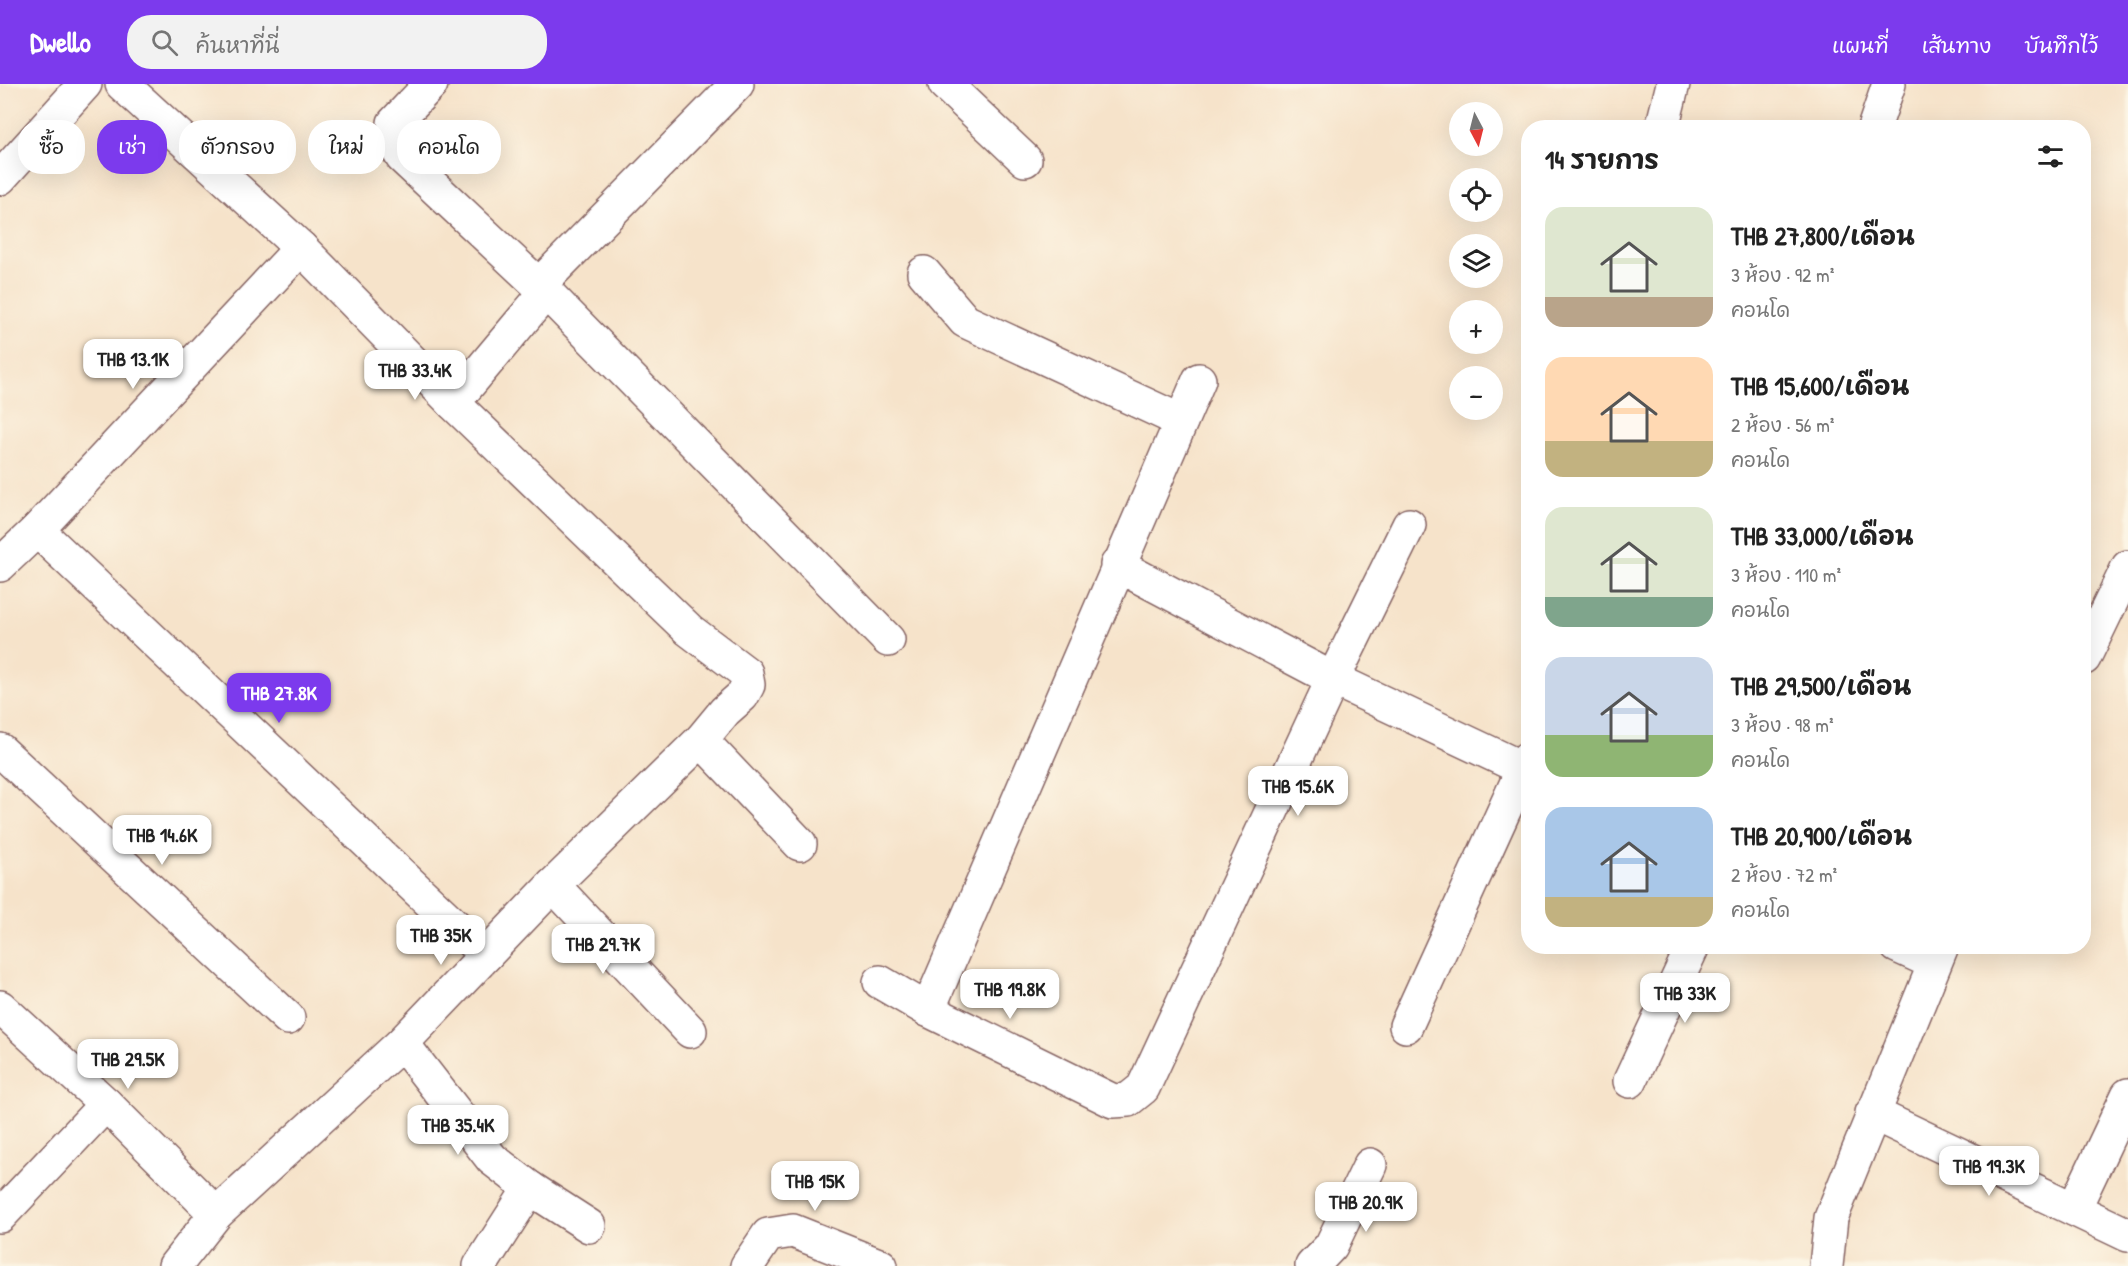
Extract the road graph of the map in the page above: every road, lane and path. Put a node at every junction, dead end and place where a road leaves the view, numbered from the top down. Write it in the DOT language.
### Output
graph roads {
  1 [pos="85,84"];
  2 [pos="122,84"];
  3 [pos="431,84"];
  4 [pos="737,84"];
  5 [pos="945,84"];
  6 [pos="1673,84"];
  7 [pos="1889,84"];
  8 [pos="1664,120"];
  9 [pos="1877,120"];
  10 [pos="1025,160"];
  11 [pos="0,178"];
  12 [pos="301,248"];
  13 [pos="924,273"];
  14 [pos="542,289"];
  15 [pos="1199,380"];
  16 [pos="453,403"];
  17 [pos="1181,421"];
  18 [pos="1409,525"];
  19 [pos="37,530"];
  20 [pos="0,565"];
  21 [pos="1117,565"];
  22 [pos="2128,567"];
  23 [pos="888,640"];
  24 [pos="2091,644"];
  25 [pos="1334,679"];
  26 [pos="700,740"];
  27 [pos="0,750"];
  28 [pos="1521,762"];
  29 [pos="1521,778"];
  30 [pos="800,844"];
  31 [pos="553,885"];
  32 [pos="1689,954"];
  33 [pos="486,955"];
  34 [pos="1938,955"];
  35 [pos="880,982"];
  36 [pos="0,1007"];
  37 [pos="928,1010"];
  38 [pos="288,1018"];
  39 [pos="1406,1026"];
  40 [pos="690,1031"];
  41 [pos="402,1043"];
  42 [pos="1630,1081"];
  43 [pos="2128,1095"];
  44 [pos="106,1104"];
  45 [pos="1872,1113"];
  46 [pos="1371,1165"];
  47 [pos="530,1188"];
  48 [pos="2074,1209"];
  49 [pos="216,1215"];
  50 [pos="0,1216"];
  51 [pos="589,1226"];
  52 [pos="2128,1235"];
  53 [pos="175,1266"];
  54 [pos="480,1266"];
  55 [pos="747,1266"];
  56 [pos="881,1266"];
  57 [pos="1312,1266"];
  58 [pos="1826,1266"];
  1 -- 11 [label="street"];
  2 -- 12 [label="street"];
  3 -- 14 [label="street"];
  4 -- 14 [label="street"];
  5 -- 10 [label="street"];
  6 -- 8 [label="street"];
  7 -- 9 [label="street"];
  12 -- 16 [label="street"];
  12 -- 19 [label="street"];
  13 -- 17 [label="street"];
  14 -- 16 [label="street"];
  14 -- 23 [label="street"];
  15 -- 17 [label="street"];
  16 -- 26 [label="street"];
  17 -- 21 [label="street"];
  18 -- 25 [label="street"];
  19 -- 20 [label="street"];
  19 -- 33 [label="street"];
  21 -- 25 [label="street"];
  21 -- 37 [label="street"];
  22 -- 24 [label="street"];
  25 -- 28 [label="street"];
  25 -- 37 [label="street"];
  26 -- 30 [label="street"];
  26 -- 31 [label="street"];
  27 -- 38 [label="street"];
  29 -- 39 [label="street"];
  31 -- 33 [label="street"];
  31 -- 40 [label="street"];
  32 -- 42 [label="street"];
  33 -- 41 [label="street"];
  34 -- 45 [label="street"];
  35 -- 37 [label="street"];
  36 -- 44 [label="street"];
  41 -- 47 [label="street"];
  41 -- 49 [label="street"];
  43 -- 48 [label="street"];
  44 -- 49 [label="street"];
  44 -- 50 [label="street"];
  45 -- 48 [label="street"];
  45 -- 58 [label="street"];
  46 -- 57 [label="street"];
  47 -- 51 [label="street"];
  47 -- 54 [label="street"];
  48 -- 52 [label="street"];
  49 -- 53 [label="street"];
  55 -- 56 [label="street"];
}
